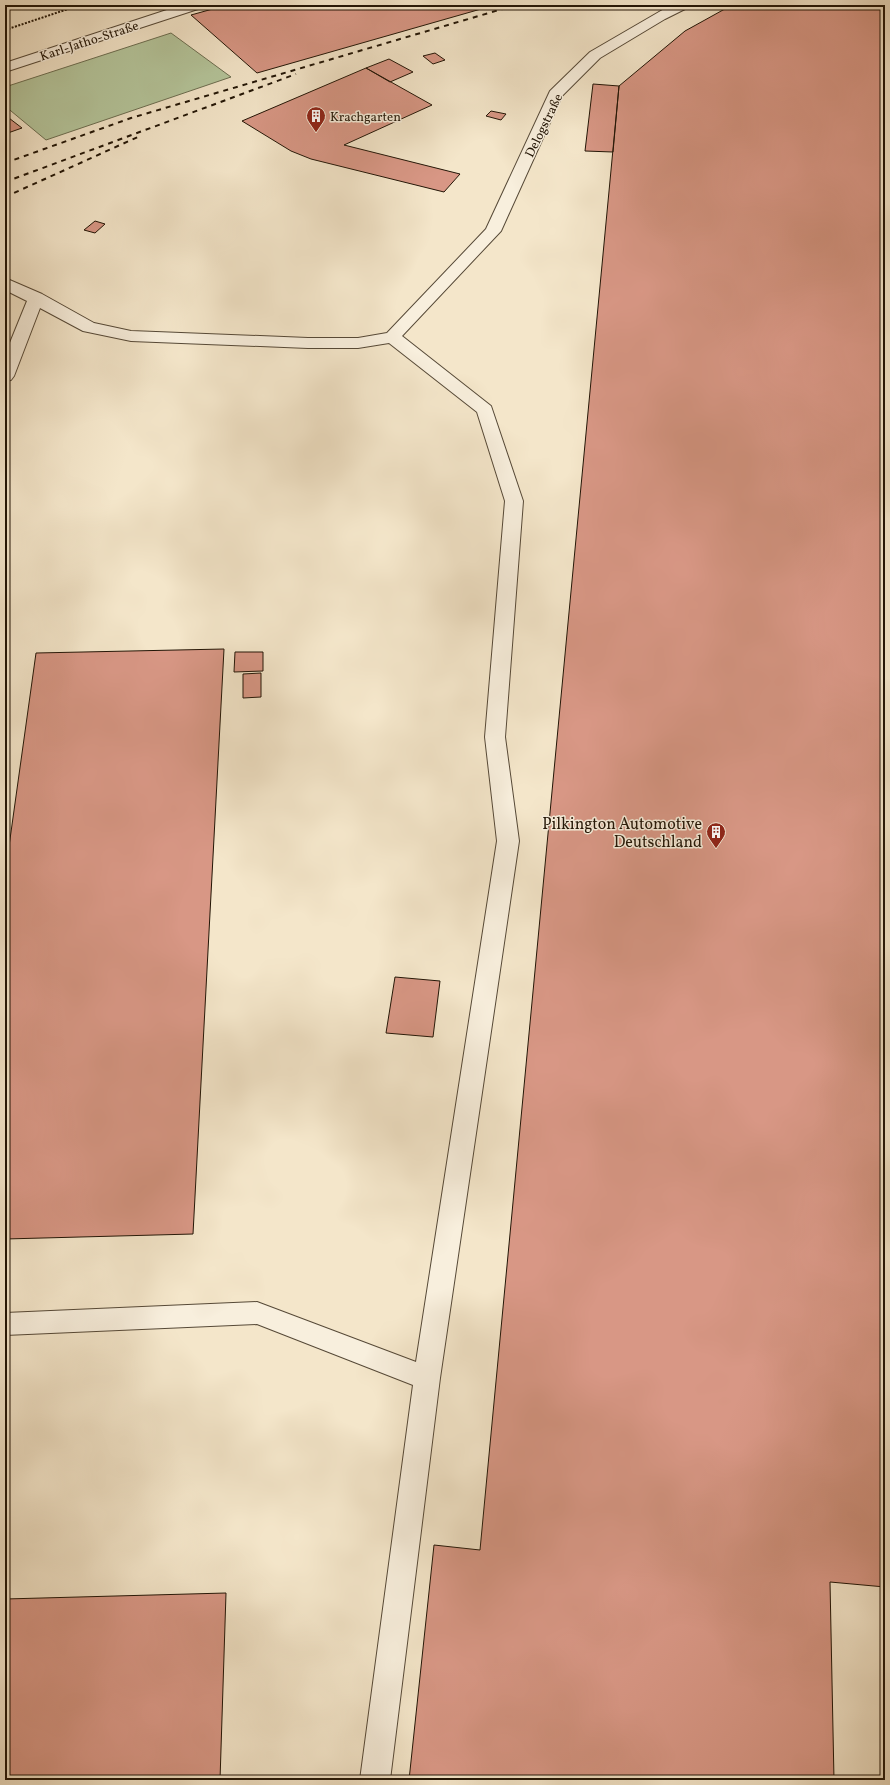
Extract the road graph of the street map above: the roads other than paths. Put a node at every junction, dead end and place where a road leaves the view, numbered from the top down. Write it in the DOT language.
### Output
graph roads {
  1 [pos="196,5"];
  2 [pos="682,5"];
  3 [pos="5,68"];
  4 [pos="5,283"];
  5 [pos="36,298"];
  6 [pos="392,337"];
  7 [pos="5,376"];
  8 [pos="5,1324"];
  9 [pos="427,1378"];
  10 [pos="375,1780"];
  1 -- 3 [label="street, Karl-Jatho-Straße"];
  2 -- 6 [label="street, Delogstraße"];
  4 -- 5 [label="street"];
  5 -- 6 [label="street"];
  5 -- 7 [label="street"];
  6 -- 9 [label="street"];
  8 -- 9 [label="street"];
  9 -- 10 [label="street"];
}
